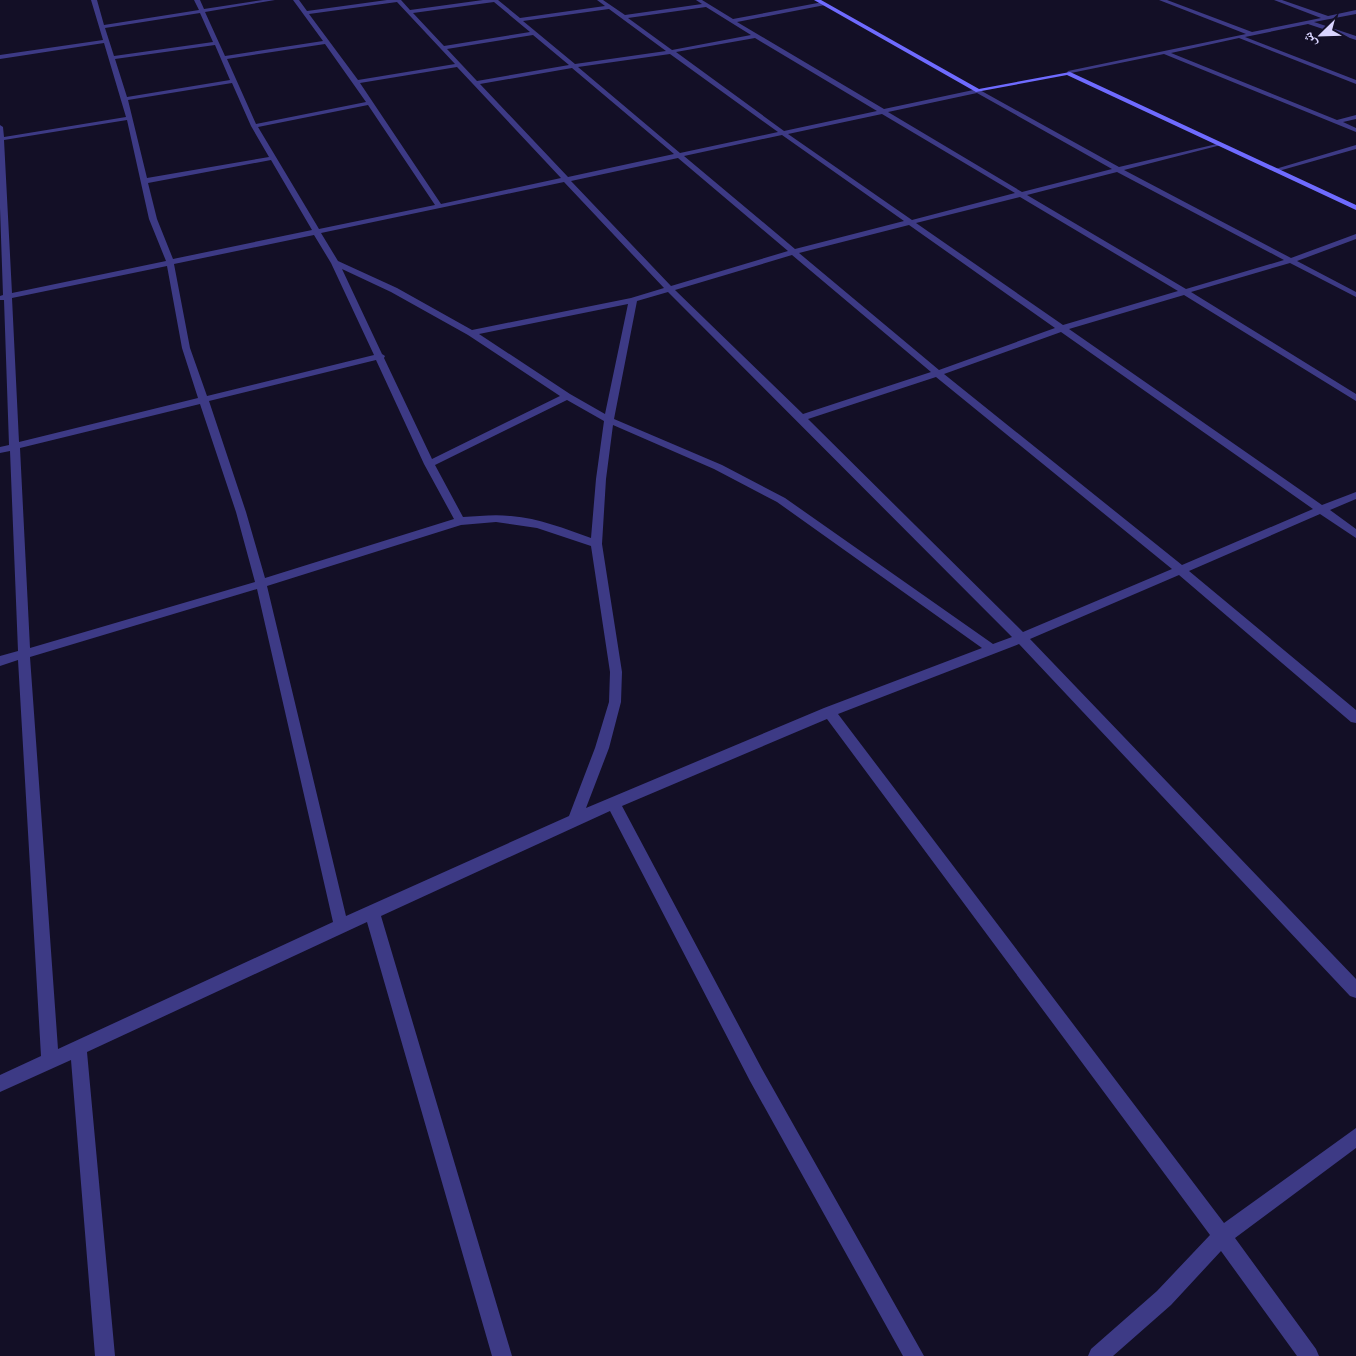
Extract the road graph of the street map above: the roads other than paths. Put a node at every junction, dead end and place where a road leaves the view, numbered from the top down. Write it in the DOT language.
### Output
graph roads {
  1 [pos="94,0"];
  2 [pos="197,0"];
  3 [pos="272,0"];
  4 [pos="296,0"];
  5 [pos="398,0"];
  6 [pos="495,0"];
  7 [pos="600,0"];
  8 [pos="699,0"];
  9 [pos="817,0"];
  10 [pos="1162,0"];
  11 [pos="1277,0"];
  12 [pos="823,4"];
  13 [pos="707,5"];
  14 [pos="609,7"];
  15 [pos="202,10"];
  16 [pos="409,12"];
  17 [pos="1356,12"];
  18 [pos="306,13"];
  19 [pos="624,17"];
  20 [pos="1328,18"];
  21 [pos="520,20"];
  22 [pos="731,21"];
  23 [pos="1308,22"];
  24 [pos="103,27"];
  25 [pos="535,33"];
  26 [pos="1251,34"];
  27 [pos="756,36"];
  28 [pos="1240,37"];
  29 [pos="1356,38"];
  30 [pos="108,42"];
  31 [pos="325,42"];
  32 [pos="217,43"];
  33 [pos="442,48"];
  34 [pos="672,52"];
  35 [pos="1166,53"];
  36 [pos="0,56"];
  37 [pos="111,58"];
  38 [pos="224,58"];
  39 [pos="457,65"];
  40 [pos="577,67"];
  41 [pos="1068,73"];
  42 [pos="234,81"];
  43 [pos="356,82"];
  44 [pos="1356,82"];
  45 [pos="475,83"];
  46 [pos="978,91"];
  47 [pos="124,99"];
  48 [pos="370,103"];
  49 [pos="883,111"];
  50 [pos="1356,117"];
  51 [pos="130,118"];
  52 [pos="1337,122"];
  53 [pos="254,126"];
  54 [pos="0,127"];
  55 [pos="1356,130"];
  56 [pos="783,133"];
  57 [pos="1,140"];
  58 [pos="1219,144"];
  59 [pos="1356,148"];
  60 [pos="678,155"];
  61 [pos="272,158"];
  62 [pos="1,168"];
  63 [pos="1117,169"];
  64 [pos="1275,170"];
  65 [pos="564,180"];
  66 [pos="145,181"];
  67 [pos="1021,194"];
  68 [pos="439,206"];
  69 [pos="1356,208"];
  70 [pos="911,222"];
  71 [pos="319,232"];
  72 [pos="1356,236"];
  73 [pos="796,251"];
  74 [pos="1292,260"];
  75 [pos="170,262"];
  76 [pos="335,263"];
  77 [pos="669,289"];
  78 [pos="1185,292"];
  79 [pos="1356,295"];
  80 [pos="4,298"];
  81 [pos="633,300"];
  82 [pos="1063,328"];
  83 [pos="471,333"];
  84 [pos="381,356"];
  85 [pos="938,374"];
  86 [pos="567,396"];
  87 [pos="201,398"];
  88 [pos="1356,398"];
  89 [pos="801,418"];
  90 [pos="609,420"];
  91 [pos="13,446"];
  92 [pos="0,450"];
  93 [pos="429,464"];
  94 [pos="1356,495"];
  95 [pos="1322,509"];
  96 [pos="460,521"];
  97 [pos="1356,534"];
  98 [pos="596,544"];
  99 [pos="1181,570"];
  100 [pos="261,584"];
  101 [pos="1021,638"];
  102 [pos="992,649"];
  103 [pos="24,655"];
  104 [pos="0,661"];
  105 [pos="829,712"];
  106 [pos="1356,718"];
  107 [pos="613,803"];
  108 [pos="575,820"];
  109 [pos="372,912"];
  110 [pos="341,926"];
  111 [pos="1356,990"];
  112 [pos="78,1047"];
  113 [pos="50,1061"];
  114 [pos="0,1084"];
  115 [pos="1356,1138"];
  116 [pos="1222,1236"];
  117 [pos="105,1356"];
  118 [pos="502,1356"];
  119 [pos="914,1356"];
  120 [pos="1098,1356"];
  121 [pos="1309,1356"];
  1 -- 24 [label="street"];
  2 -- 15 [label="street"];
  3 -- 15 [label="street"];
  4 -- 18 [label="street"];
  5 -- 16 [label="street"];
  5 -- 18 [label="street"];
  6 -- 16 [label="street"];
  6 -- 21 [label="street"];
  7 -- 14 [label="street"];
  8 -- 13 [label="street"];
  9 -- 12 [label="main road"];
  10 -- 26 [label="street"];
  11 -- 20 [label="street"];
  12 -- 22 [label="street"];
  12 -- 46 [label="main road"];
  13 -- 19 [label="street"];
  13 -- 22 [label="street"];
  14 -- 19 [label="street"];
  14 -- 21 [label="street"];
  15 -- 24 [label="street"];
  15 -- 32 [label="street"];
  16 -- 33 [label="street"];
  17 -- 20 [label="street"];
  18 -- 31 [label="street"];
  19 -- 34 [label="street"];
  20 -- 23 [label="street"];
  21 -- 25 [label="street"];
  22 -- 27 [label="street"];
  23 -- 26 [label="street"];
  23 -- 29 [label="street"];
  24 -- 30 [label="street"];
  25 -- 33 [label="street"];
  25 -- 40 [label="street"];
  26 -- 28 [label="street"];
  27 -- 34 [label="street"];
  27 -- 49 [label="street"];
  28 -- 35 [label="street"];
  28 -- 44 [label="street"];
  30 -- 36 [label="street"];
  30 -- 37 [label="street"];
  31 -- 38 [label="street"];
  31 -- 43 [label="street"];
  32 -- 37 [label="street"];
  32 -- 38 [label="street"];
  33 -- 39 [label="street"];
  34 -- 40 [label="street"];
  34 -- 56 [label="street"];
  35 -- 41 [label="street"];
  35 -- 52 [label="street"];
  37 -- 47 [label="street"];
  38 -- 42 [label="street"];
  39 -- 43 [label="street"];
  39 -- 45 [label="street"];
  40 -- 45 [label="street"];
  40 -- 60 [label="street"];
  41 -- 46 [label="main road"];
  41 -- 58 [label="main road"];
  42 -- 47 [label="street"];
  42 -- 53 [label="street"];
  43 -- 48 [label="street"];
  45 -- 65 [label="street"];
  46 -- 49 [label="street"];
  46 -- 63 [label="street"];
  47 -- 51 [label="street"];
  48 -- 53 [label="street"];
  48 -- 68 [label="street"];
  49 -- 56 [label="street"];
  49 -- 67 [label="street"];
  50 -- 52 [label="street"];
  51 -- 57 [label="street"];
  51 -- 66 [label="street"];
  52 -- 55 [label="street"];
  53 -- 61 [label="street"];
  54 -- 57 [label="street"];
  56 -- 60 [label="street"];
  56 -- 70 [label="street"];
  57 -- 62 [label="street"];
  58 -- 63 [label="street"];
  58 -- 64 [label="main road"];
  59 -- 64 [label="street"];
  60 -- 65 [label="street"];
  60 -- 73 [label="street"];
  61 -- 66 [label="street"];
  61 -- 71 [label="street"];
  62 -- 80 [label="street"];
  63 -- 67 [label="street"];
  63 -- 74 [label="street"];
  64 -- 69 [label="main road"];
  65 -- 68 [label="street"];
  65 -- 77 [label="street"];
  66 -- 75 [label="street"];
  67 -- 70 [label="street"];
  67 -- 78 [label="street"];
  68 -- 71 [label="street"];
  70 -- 73 [label="street"];
  70 -- 82 [label="street"];
  71 -- 75 [label="street"];
  71 -- 76 [label="street"];
  72 -- 74 [label="street"];
  73 -- 77 [label="street"];
  73 -- 85 [label="street"];
  74 -- 78 [label="street"];
  74 -- 79 [label="street"];
  75 -- 80 [label="street"];
  75 -- 87 [label="street"];
  76 -- 83 [label="street"];
  76 -- 84 [label="street"];
  77 -- 81 [label="street"];
  77 -- 89 [label="street"];
  78 -- 82 [label="street"];
  78 -- 88 [label="street"];
  80 -- 91 [label="street"];
  81 -- 83 [label="street"];
  81 -- 90 [label="street"];
  82 -- 85 [label="street"];
  82 -- 95 [label="street"];
  83 -- 86 [label="street"];
  84 -- 87 [label="street"];
  84 -- 93 [label="street"];
  85 -- 89 [label="street"];
  85 -- 99 [label="street"];
  86 -- 90 [label="street"];
  86 -- 93 [label="street"];
  87 -- 91 [label="street"];
  87 -- 100 [label="street"];
  89 -- 101 [label="street"];
  90 -- 98 [label="street"];
  90 -- 102 [label="street"];
  91 -- 92 [label="street"];
  91 -- 103 [label="street"];
  93 -- 96 [label="street"];
  94 -- 95 [label="street"];
  95 -- 97 [label="street"];
  95 -- 99 [label="street"];
  96 -- 98 [label="street"];
  96 -- 100 [label="street"];
  98 -- 108 [label="street"];
  99 -- 101 [label="street"];
  99 -- 106 [label="street"];
  100 -- 103 [label="street"];
  100 -- 110 [label="street"];
  101 -- 102 [label="street"];
  101 -- 111 [label="street"];
  102 -- 105 [label="street"];
  103 -- 104 [label="street"];
  103 -- 113 [label="street"];
  105 -- 107 [label="street"];
  105 -- 116 [label="street"];
  107 -- 108 [label="street"];
  107 -- 119 [label="street"];
  108 -- 109 [label="street"];
  109 -- 110 [label="street"];
  109 -- 118 [label="street"];
  110 -- 112 [label="street"];
  112 -- 113 [label="street"];
  112 -- 117 [label="street"];
  113 -- 114 [label="street"];
  115 -- 116 [label="street"];
  116 -- 120 [label="street"];
  116 -- 121 [label="street"];
}
